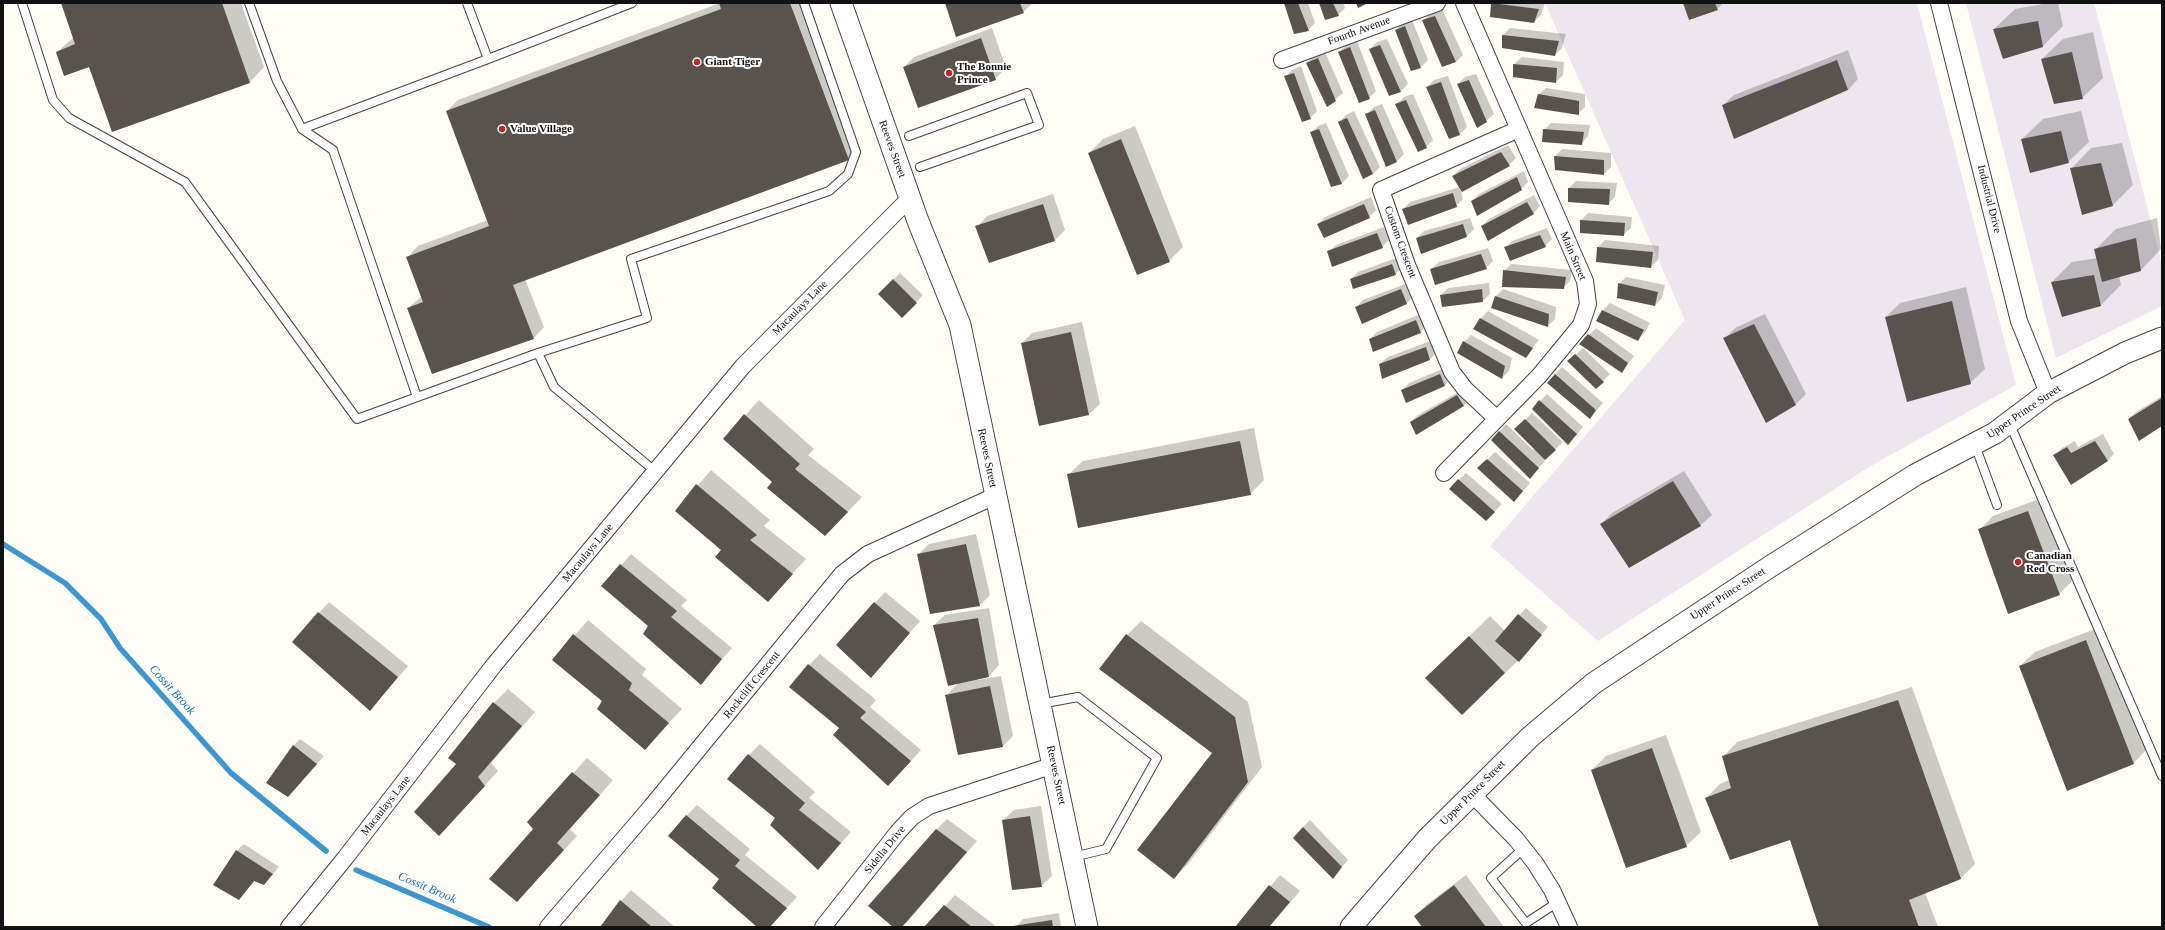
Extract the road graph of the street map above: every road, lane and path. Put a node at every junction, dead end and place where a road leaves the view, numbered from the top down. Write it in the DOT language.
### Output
graph roads {
  1 [pos="22,3"];
  2 [pos="249,3"];
  3 [pos="467,3"];
  4 [pos="632,3"];
  5 [pos="804,3"];
  6 [pos="841,3"];
  7 [pos="1437,3"];
  8 [pos="1464,3"];
  9 [pos="1939,3"];
  10 [pos="488,60"];
  11 [pos="1282,60"];
  12 [pos="302,129"];
  13 [pos="1518,129"];
  14 [pos="909,136"];
  15 [pos="920,167"];
  16 [pos="910,198"];
  17 [pos="2162,338"];
  18 [pos="538,353"];
  19 [pos="2048,393"];
  20 [pos="417,397"];
  21 [pos="1497,419"];
  22 [pos="2009,422"];
  23 [pos="1975,444"];
  24 [pos="656,472"];
  25 [pos="1444,473"];
  26 [pos="995,496"];
  27 [pos="1997,506"];
  28 [pos="1040,704"];
  29 [pos="1054,765"];
  30 [pos="2160,766"];
  31 [pos="2162,776"];
  32 [pos="1472,794"];
  33 [pos="1524,848"];
  34 [pos="1072,857"];
  35 [pos="1558,902"];
  36 [pos="289,927"];
  37 [pos="548,927"];
  38 [pos="823,927"];
  39 [pos="1087,927"];
  40 [pos="1351,927"];
  41 [pos="1569,927"];
  1 -- 20 [label="lane"];
  2 -- 12 [label="lane"];
  3 -- 10 [label="lane"];
  4 -- 10 [label="lane"];
  5 -- 18 [label="lane"];
  6 -- 16 [label="street, Reeves Street"];
  7 -- 11 [label="street, Fourth Avenue"];
  8 -- 13 [label="street, Main Street"];
  9 -- 19 [label="street, Industrial Drive"];
  10 -- 12 [label="lane"];
  12 -- 20 [label="lane"];
  13 -- 21 [label="street, Main Street"];
  13 -- 21 [label="street, Custom Crescent"];
  14 -- 15 [label="lane"];
  16 -- 24 [label="street, Macaulays Lane"];
  16 -- 26 [label="street, Reeves Street"];
  17 -- 19 [label="street, Upper Prince Street"];
  18 -- 20 [label="lane"];
  18 -- 24 [label="lane"];
  19 -- 22 [label="street, Upper Prince Street"];
  21 -- 25 [label="street, Main Street"];
  22 -- 23 [label="street, Upper Prince Street"];
  22 -- 30 [label="lane"];
  23 -- 27 [label="lane"];
  23 -- 32 [label="street, Upper Prince Street"];
  24 -- 36 [label="street, Macaulays Lane"];
  26 -- 28 [label="street, Reeves Street"];
  26 -- 37 [label="street, Rockcliff Crescent"];
  28 -- 29 [label="street, Reeves Street"];
  28 -- 34 [label="lane"];
  29 -- 34 [label="street, Reeves Street"];
  29 -- 38 [label="street, Sidella Drive"];
  30 -- 31 [label="lane"];
  32 -- 33 [label="street"];
  32 -- 40 [label="street, Upper Prince Street"];
  33 -- 35 [label="street"];
  33 -- 35 [label="lane"];
  34 -- 39 [label="street, Reeves Street"];
  35 -- 41 [label="street"];
}
